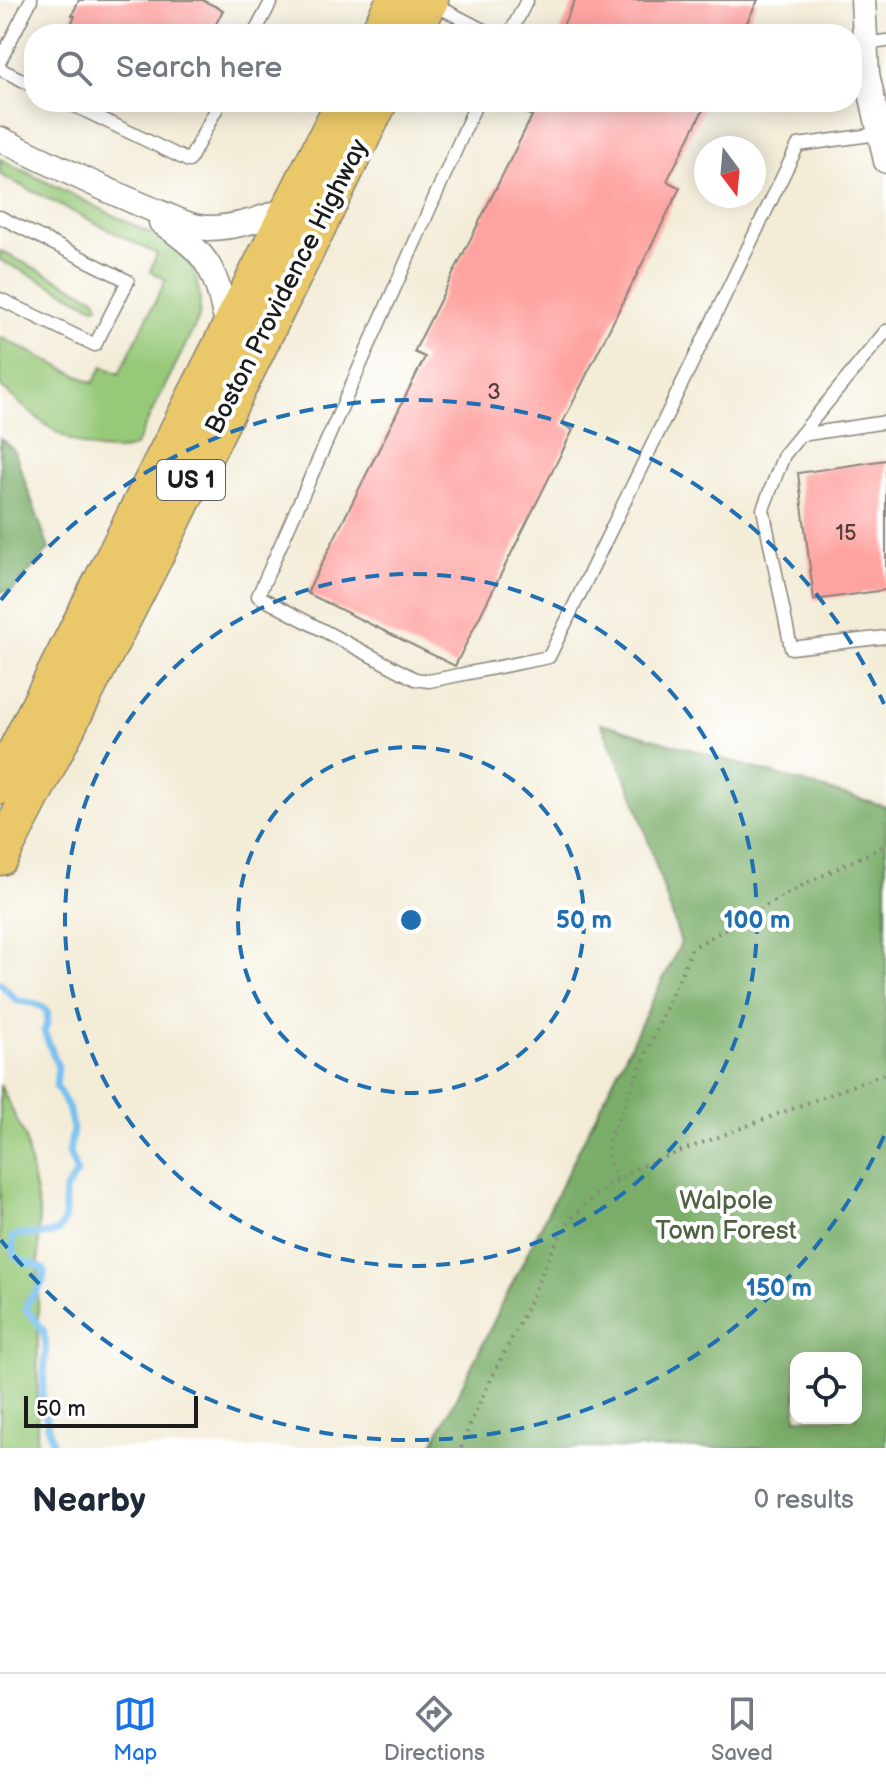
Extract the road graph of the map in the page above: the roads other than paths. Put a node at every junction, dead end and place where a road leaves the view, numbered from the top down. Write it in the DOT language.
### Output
graph roads {
  1 [pos="31,0"];
  2 [pos="272,0"];
  3 [pos="527,0"];
  4 [pos="863,0"];
  5 [pos="416,9"];
  6 [pos="259,24"];
  7 [pos="394,24"];
  8 [pos="461,24"];
  9 [pos="515,24"];
  10 [pos="876,42"];
  11 [pos="0,61"];
  12 [pos="0,69"];
  13 [pos="24,81"];
  14 [pos="88,112"];
  15 [pos="215,112"];
  16 [pos="340,112"];
  17 [pos="373,112"];
  18 [pos="473,112"];
  19 [pos="878,134"];
  20 [pos="0,139"];
  21 [pos="886,161"];
  22 [pos="132,203"];
  23 [pos="291,208"];
  24 [pos="0,217"];
  25 [pos="0,299"];
  26 [pos="886,331"];
  27 [pos="229,333"];
  28 [pos="886,422"];
  29 [pos="801,435"];
  30 [pos="886,637"];
  31 [pos="0,785"];
  32 [pos="0,856"];
  1 -- 11 [label="lane"];
  2 -- 6 [label="lane"];
  3 -- 9 [label="lane"];
  4 -- 10 [label="street"];
  5 -- 7 [label="main road"];
  5 -- 8 [label="lane"];
  10 -- 19 [label="street"];
  12 -- 13 [label="lane"];
  14 -- 15 [label="lane"];
  16 -- 23 [label="main road, Boston Providence Highway / US 1"];
  17 -- 32 [label="main road, Boston Providence Highway / US 1"];
  18 -- 19 [label="lane"];
  19 -- 21 [label="street"];
  20 -- 22 [label="street"];
  22 -- 23 [label="street"];
  22 -- 27 [label="street"];
  23 -- 27 [label="main road, Boston Providence Highway / US 1"];
  24 -- 25 [label="lane"];
  26 -- 29 [label="lane"];
  27 -- 31 [label="main road, Boston Providence Highway / US 1"];
  28 -- 29 [label="lane"];
  29 -- 30 [label="lane"];
}
